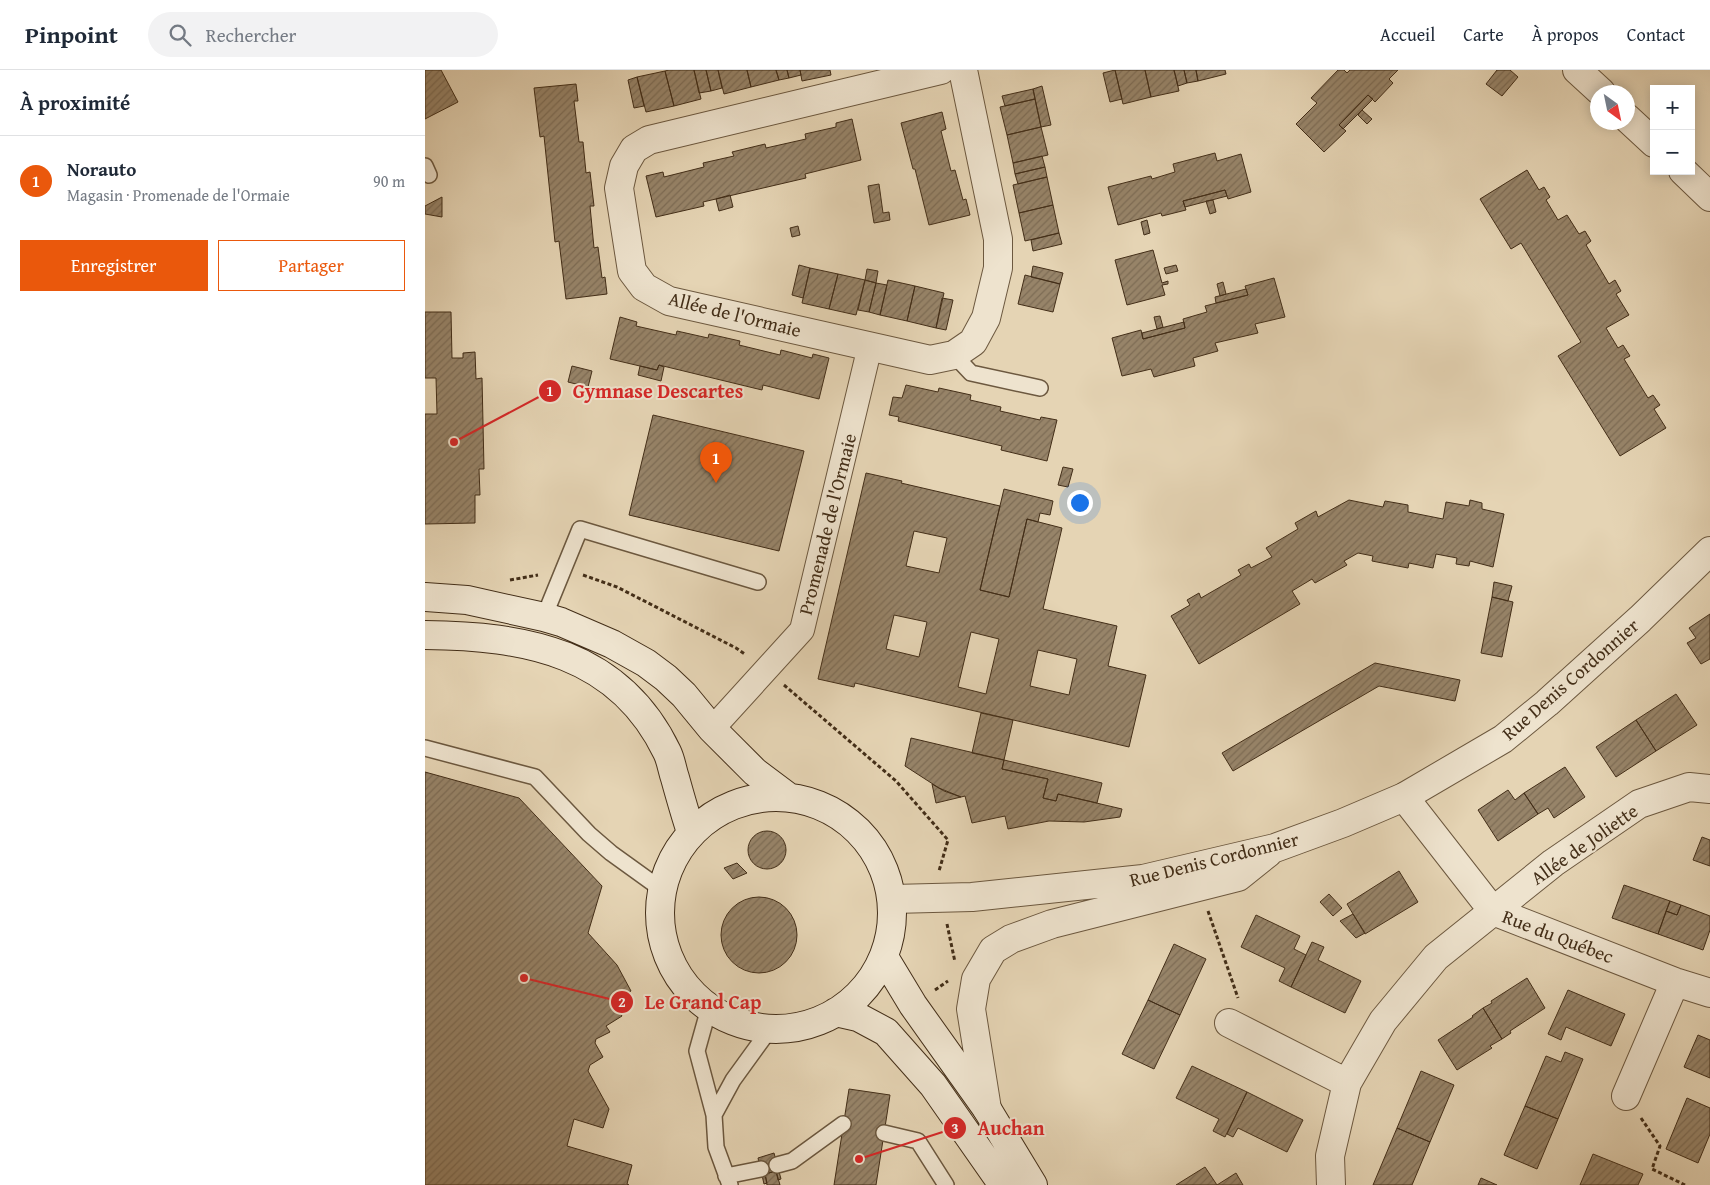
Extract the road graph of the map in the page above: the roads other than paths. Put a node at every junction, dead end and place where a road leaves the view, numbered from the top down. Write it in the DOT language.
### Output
graph roads {
  1 [pos="941,70"];
  2 [pos="963,70"];
  3 [pos="1577,70"];
  4 [pos="1593,85"];
  5 [pos="1635,125"];
  6 [pos="1650,139"];
  7 [pos="1687,175"];
  8 [pos="1710,197"];
  9 [pos="870,346"];
  10 [pos="954,355"];
  11 [pos="1040,388"];
  12 [pos="1710,551"];
  13 [pos="757,582"];
  14 [pos="425,597"];
  15 [pos="544,617"];
  16 [pos="425,635"];
  17 [pos="711,729"];
  18 [pos="425,748"];
  19 [pos="1710,789"];
  20 [pos="787,796"];
  21 [pos="1404,797"];
  22 [pos="691,832"];
  23 [pos="1275,848"];
  24 [pos="661,889"];
  25 [pos="893,899"];
  26 [pos="1493,911"];
  27 [pos="884,957"];
  28 [pos="1675,982"];
  29 [pos="1710,993"];
  30 [pos="709,1008"];
  31 [pos="837,1012"];
  32 [pos="1229,1023"];
  33 [pos="770,1029"];
  34 [pos="1347,1083"];
  35 [pos="1626,1096"];
  36 [pos="987,1109"];
  37 [pos="714,1115"];
  38 [pos="843,1124"];
  39 [pos="884,1133"];
  40 [pos="777,1165"];
  41 [pos="761,1169"];
  42 [pos="728,1181"];
  43 [pos="946,1185"];
  44 [pos="1003,1185"];
  45 [pos="1033,1185"];
  46 [pos="1331,1185"];
  1 -- 9 [label="street, Allée de l'Ormaie"];
  2 -- 10 [label="street, Allée de l'Ormaie"];
  3 -- 4 [label="street"];
  5 -- 6 [label="street"];
  7 -- 8 [label="street"];
  9 -- 10 [label="street, Allée de l'Ormaie"];
  9 -- 17 [label="street, Promenade de l'Ormaie"];
  10 -- 11 [label="lane"];
  12 -- 21 [label="street, Rue Denis Cordonnier"];
  13 -- 15 [label="lane"];
  14 -- 15 [label="street"];
  15 -- 17 [label="street"];
  16 -- 22 [label="street"];
  17 -- 20 [label="street"];
  18 -- 24 [label="lane"];
  19 -- 26 [label="street, Allée de Joliette"];
  20 -- 22 [label="street"];
  20 -- 25 [label="street"];
  21 -- 23 [label="street, Rue Denis Cordonnier"];
  21 -- 26 [label="street, Rue du Québec"];
  22 -- 24 [label="street"];
  23 -- 25 [label="street, Rue Denis Cordonnier"];
  23 -- 36 [label="street"];
  24 -- 30 [label="street"];
  25 -- 27 [label="street"];
  26 -- 28 [label="street, Rue du Québec"];
  26 -- 34 [label="street, Allée de Joliette"];
  27 -- 31 [label="street"];
  27 -- 36 [label="street"];
  28 -- 29 [label="street, Rue du Québec"];
  28 -- 35 [label="street"];
  30 -- 33 [label="street"];
  30 -- 37 [label="lane"];
  31 -- 33 [label="street"];
  31 -- 44 [label="street"];
  32 -- 34 [label="street"];
  33 -- 37 [label="lane"];
  34 -- 46 [label="street, Allée de Joliette"];
  36 -- 45 [label="street"];
  37 -- 42 [label="lane"];
  38 -- 40 [label="lane"];
  39 -- 43 [label="lane"];
  41 -- 42 [label="lane"];
}
